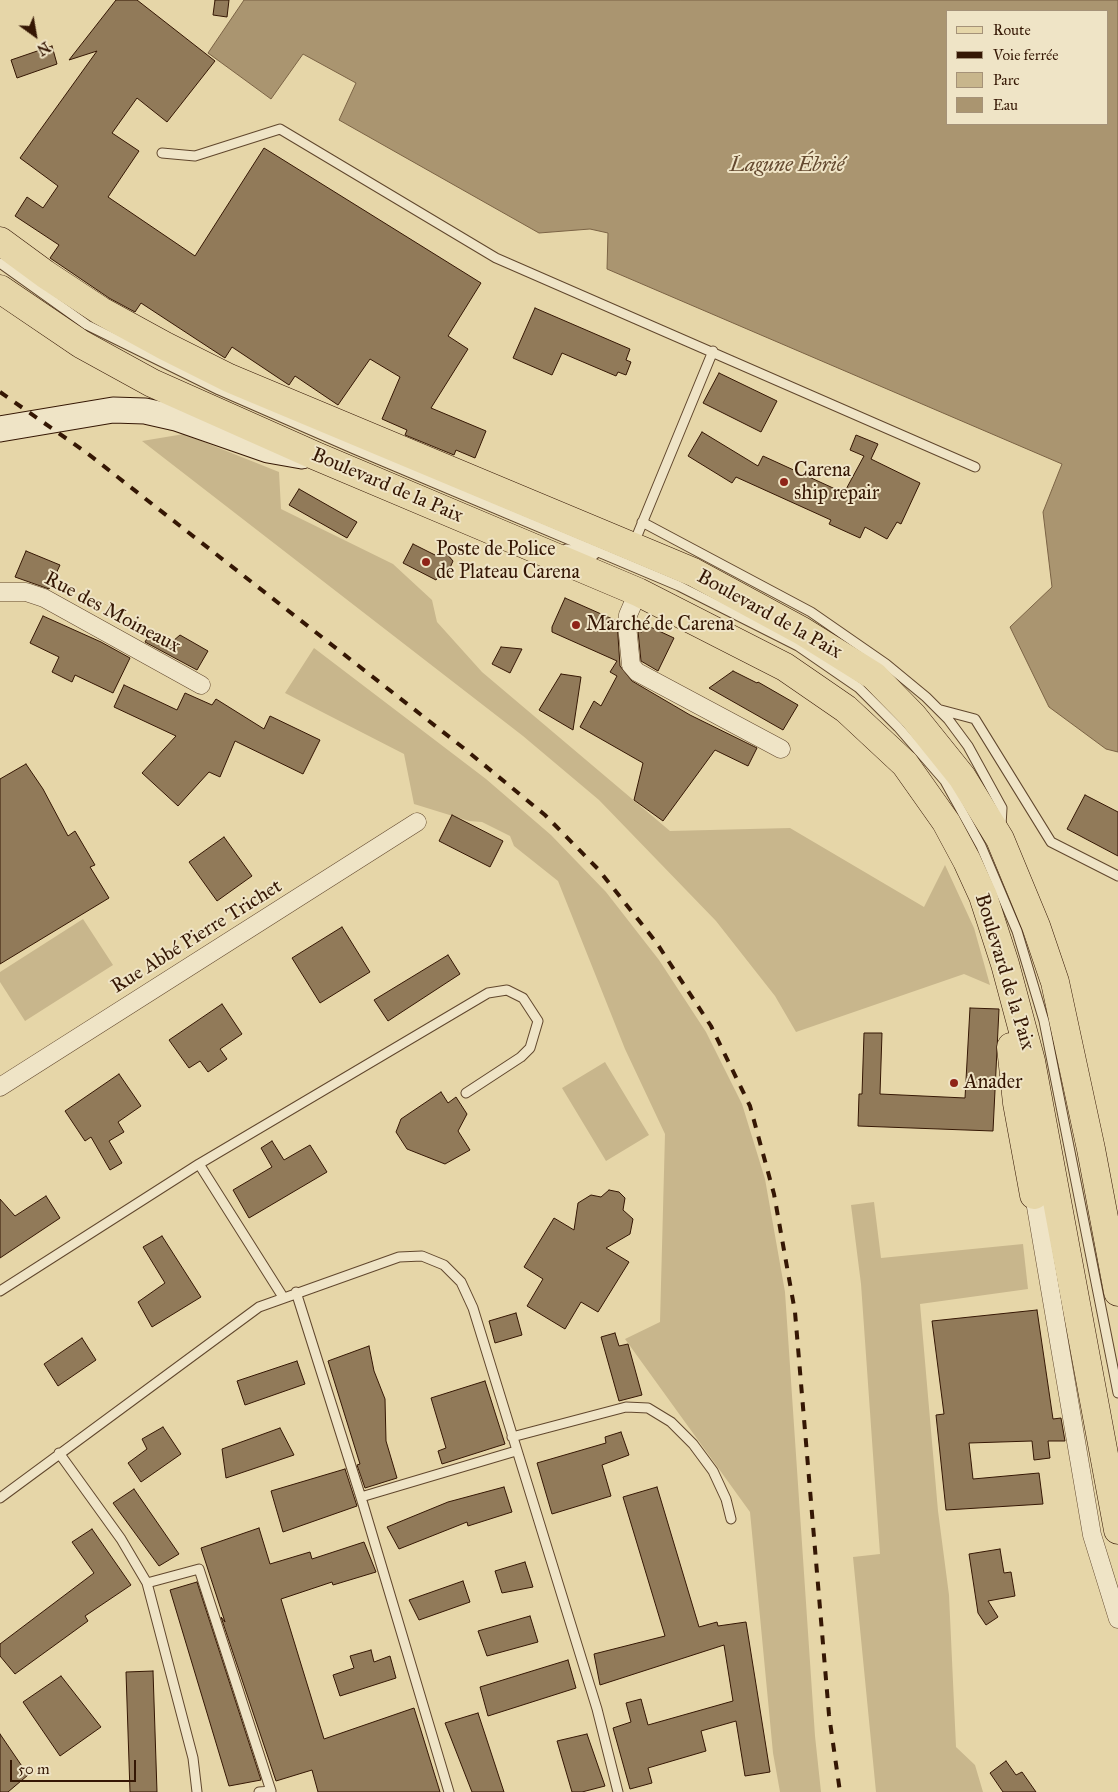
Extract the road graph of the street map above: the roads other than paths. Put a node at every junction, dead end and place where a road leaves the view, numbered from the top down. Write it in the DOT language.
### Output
graph roads {
  1 [pos="162,153"];
  2 [pos="0,219"];
  3 [pos="0,240"];
  4 [pos="0,263"];
  5 [pos="45,274"];
  6 [pos="0,289"];
  7 [pos="101,311"];
  8 [pos="713,351"];
  9 [pos="219,390"];
  10 [pos="0,429"];
  11 [pos="316,456"];
  12 [pos="975,467"];
  13 [pos="527,536"];
  14 [pos="630,542"];
  15 [pos="0,592"];
  16 [pos="638,592"];
  17 [pos="201,685"];
  18 [pos="939,710"];
  19 [pos="782,749"];
  20 [pos="417,822"];
  21 [pos="1000,839"];
  22 [pos="1118,876"];
  23 [pos="1017,1013"];
  24 [pos="0,1087"];
  25 [pos="466,1093"];
  26 [pos="199,1164"];
  27 [pos="1034,1195"];
  28 [pos="0,1291"];
  29 [pos="296,1292"];
  30 [pos="1118,1292"];
  31 [pos="283,1297"];
  32 [pos="1118,1393"];
  33 [pos="512,1437"];
  34 [pos="516,1451"];
  35 [pos="59,1453"];
  36 [pos="361,1497"];
  37 [pos="0,1498"];
  38 [pos="731,1519"];
  39 [pos="1118,1530"];
  40 [pos="147,1583"];
  41 [pos="1118,1619"];
  42 [pos="197,1792"];
  43 [pos="259,1792"];
  44 [pos="449,1792"];
  45 [pos="618,1792"];
  1 -- 8 [label="lane"];
  2 -- 5 [label="main road"];
  3 -- 5 [label="main road, Boulevard de la Paix"];
  4 -- 9 [label="lane, Boulevard de la Paix"];
  5 -- 7 [label="main road, Boulevard de la Paix"];
  6 -- 11 [label="main road, Boulevard de la Paix"];
  7 -- 9 [label="lane"];
  7 -- 14 [label="main road, Boulevard de la Paix"];
  8 -- 12 [label="lane"];
  8 -- 14 [label="lane"];
  9 -- 13 [label="lane, Boulevard de la Paix"];
  10 -- 11 [label="main road"];
  11 -- 13 [label="main road, Boulevard de la Paix"];
  13 -- 14 [label="lane"];
  13 -- 14 [label="lane, Boulevard de la Paix"];
  13 -- 16 [label="main road, Boulevard de la Paix"];
  14 -- 18 [label="lane"];
  14 -- 21 [label="main road, Boulevard de la Paix"];
  14 -- 32 [label="lane, Boulevard de la Paix"];
  15 -- 17 [label="street, Rue des Moineaux"];
  16 -- 19 [label="street"];
  16 -- 23 [label="main road, Boulevard de la Paix"];
  18 -- 21 [label="lane"];
  18 -- 22 [label="lane"];
  20 -- 24 [label="street, Rue Abbé Pierre Trichet"];
  21 -- 30 [label="main road, Boulevard de la Paix"];
  23 -- 27 [label="main road"];
  23 -- 39 [label="main road, Boulevard de la Paix"];
  25 -- 26 [label="lane"];
  26 -- 28 [label="lane"];
  26 -- 31 [label="lane"];
  27 -- 41 [label="street"];
  29 -- 31 [label="lane"];
  29 -- 33 [label="lane"];
  29 -- 36 [label="lane"];
  31 -- 35 [label="lane"];
  33 -- 34 [label="lane"];
  33 -- 38 [label="lane"];
  34 -- 36 [label="lane"];
  34 -- 45 [label="lane"];
  35 -- 37 [label="lane"];
  35 -- 40 [label="lane"];
  36 -- 44 [label="lane"];
  40 -- 42 [label="lane"];
  40 -- 43 [label="lane"];
}
